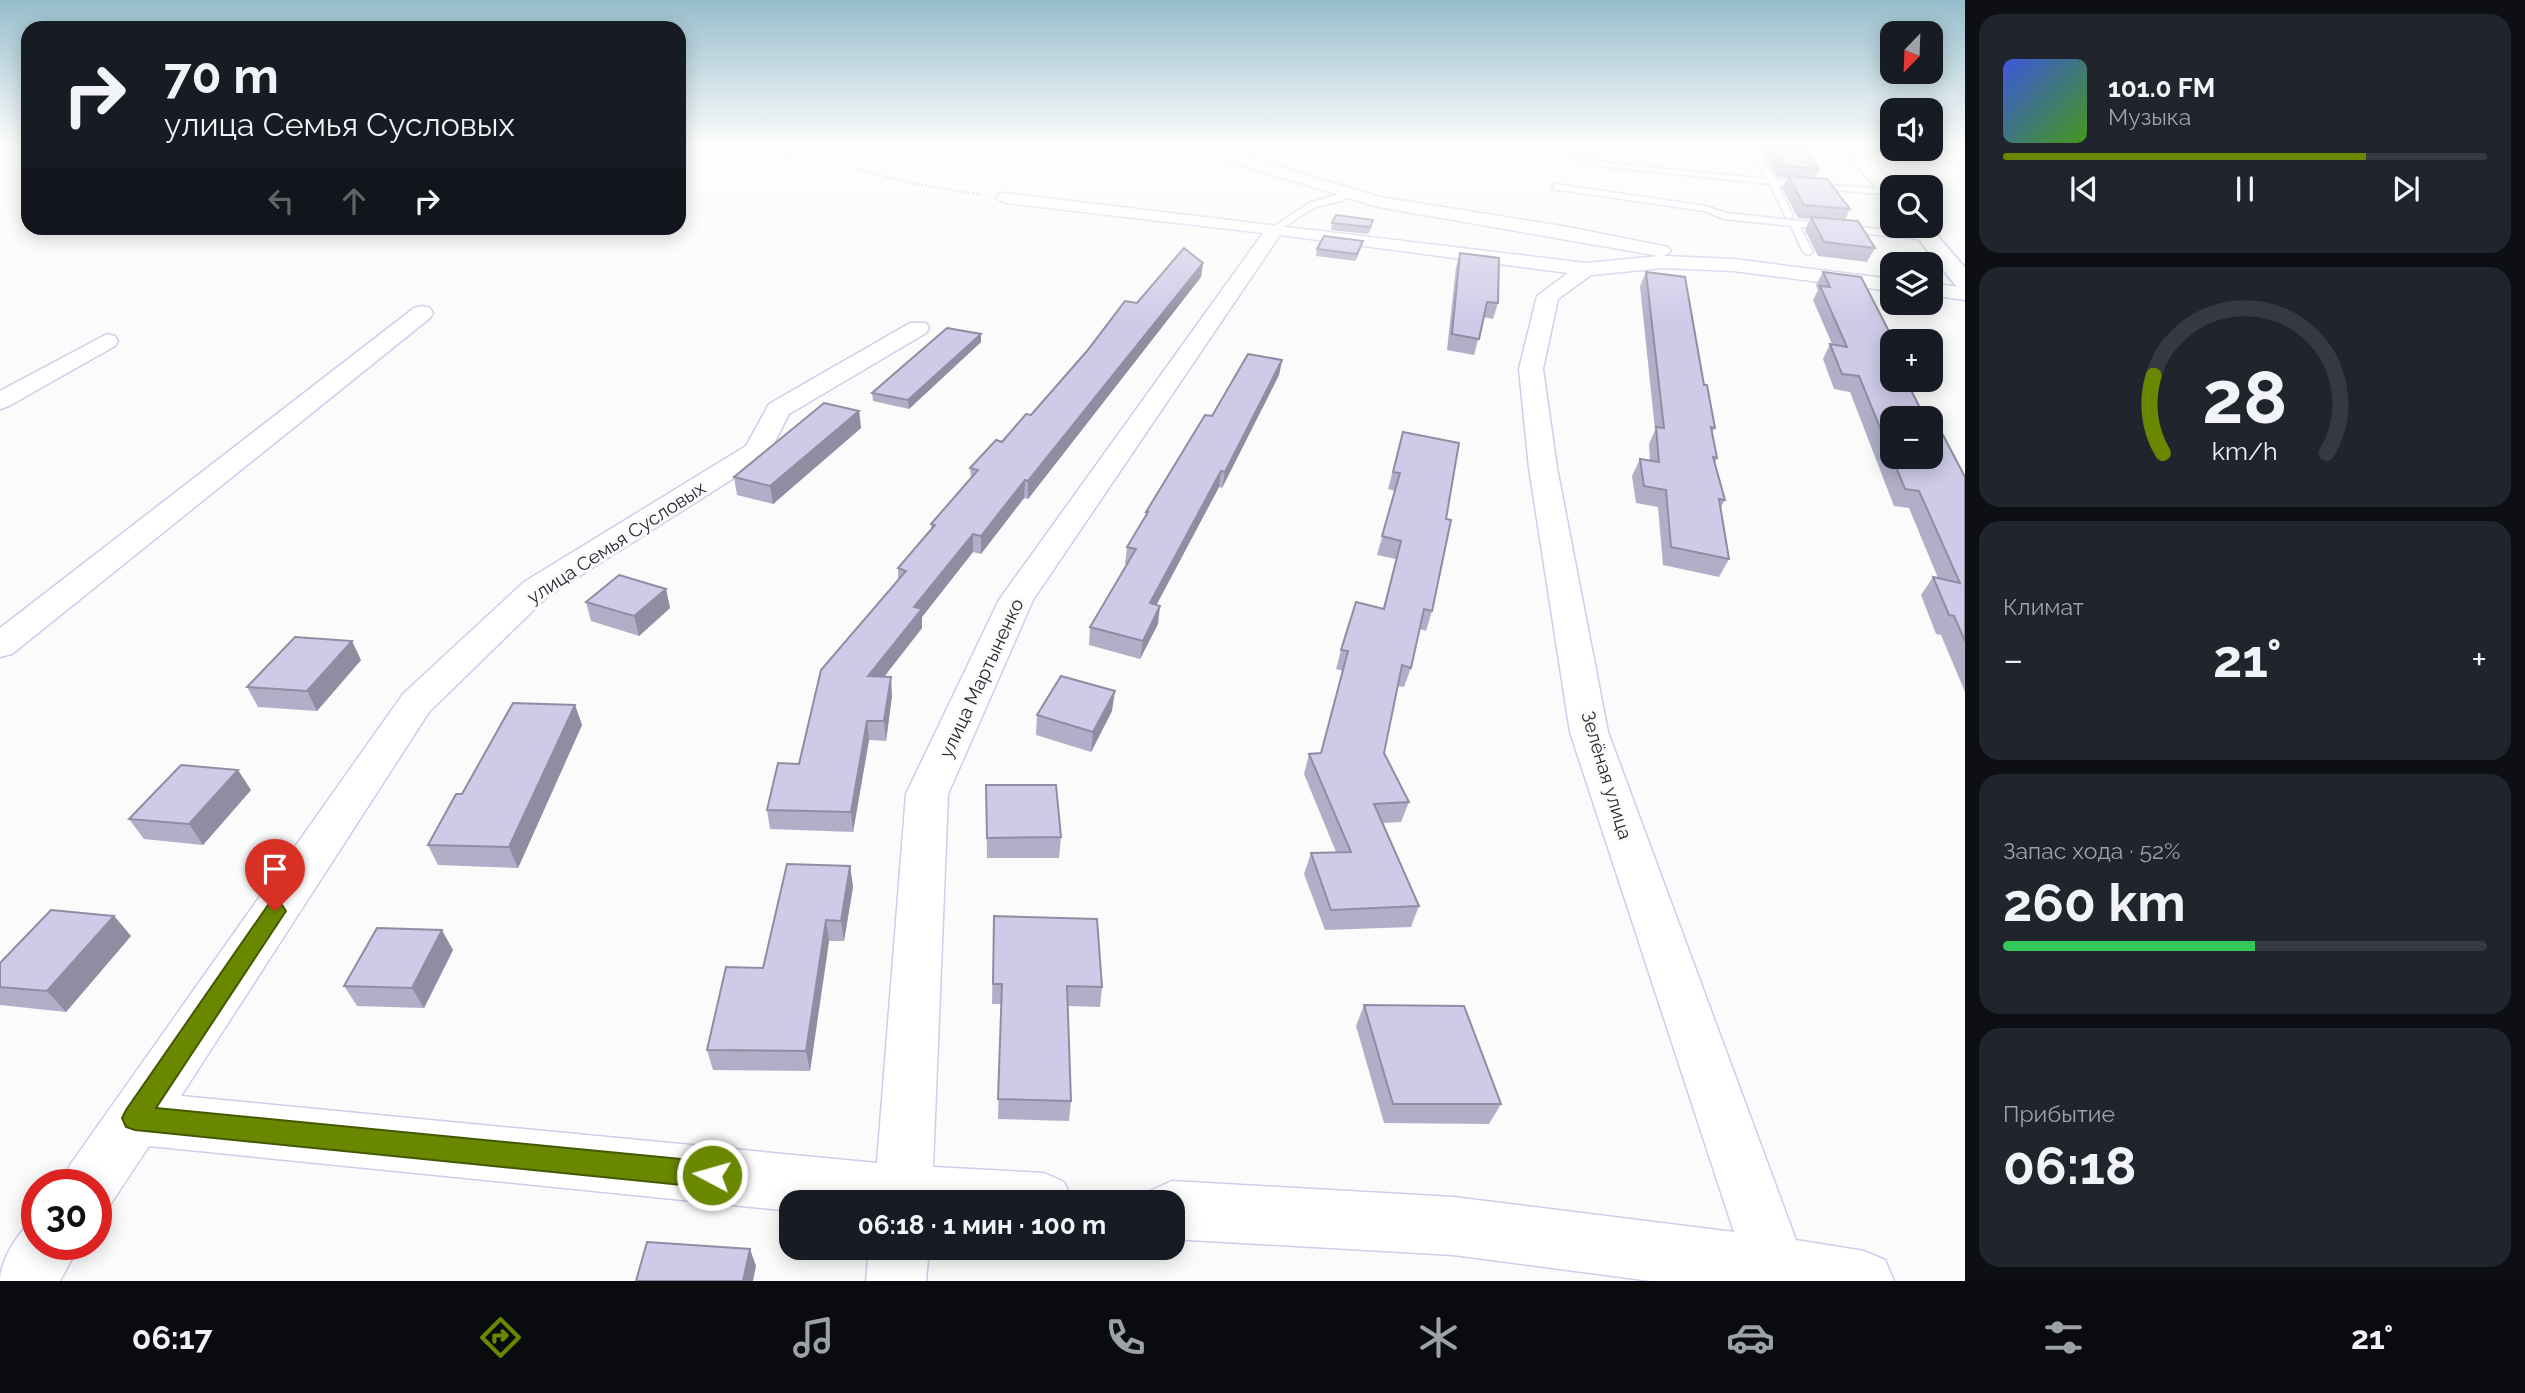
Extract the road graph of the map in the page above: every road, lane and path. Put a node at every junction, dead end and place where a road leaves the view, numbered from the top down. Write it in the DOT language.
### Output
graph roads {
  1 [pos="1064,205"];
  2 [pos="1313,205"];
  3 [pos="1395,205"];
  4 [pos="1677,205"];
  5 [pos="1784,205"];
  6 [pos="1792,220"];
  7 [pos="1880,227"];
  8 [pos="1275,229"];
  9 [pos="1929,238"];
  10 [pos="1808,251"];
  11 [pos="1733,265"];
  12 [pos="1586,270"];
  13 [pos="1965,282"];
  14 [pos="1880,283"];
  15 [pos="1943,291"];
  16 [pos="1965,294"];
  17 [pos="422,313"];
  18 [pos="918,328"];
  19 [pos="107,341"];
  20 [pos="0,401"];
  21 [pos="0,646"];
  22 [pos="135,1118"];
  23 [pos="101,1169"];
  24 [pos="903,1190"];
  25 [pos="779,1199"];
  26 [pos="1185,1211"];
  27 [pos="39,1260"];
  28 [pos="898,1260"];
  29 [pos="1778,1274"];
  30 [pos="25,1281"];
  31 [pos="896,1281"];
  32 [pos="1864,1281"];
  1 -- 8 [label="street"];
  2 -- 8 [label="lane"];
  3 -- 11 [label="street"];
  4 -- 6 [label="lane"];
  5 -- 6 [label="lane"];
  6 -- 7 [label="lane"];
  6 -- 10 [label="lane"];
  8 -- 12 [label="street"];
  8 -- 24 [label="street, улица Мартыненко"];
  9 -- 13 [label="main road"];
  11 -- 12 [label="street"];
  11 -- 14 [label="street"];
  12 -- 29 [label="street, Зелёная улица"];
  15 -- 16 [label="street"];
  17 -- 21 [label="street"];
  18 -- 22 [label="street, улица Семья Сусловых"];
  19 -- 20 [label="street"];
  22 -- 23 [label="street, улица Семья Сусловых"];
  22 -- 25 [label="street"];
  26 -- 29 [label="street"];
  27 -- 30 [label="street"];
  28 -- 31 [label="street, улица Мартыненко"];
  29 -- 32 [label="street"];
}
